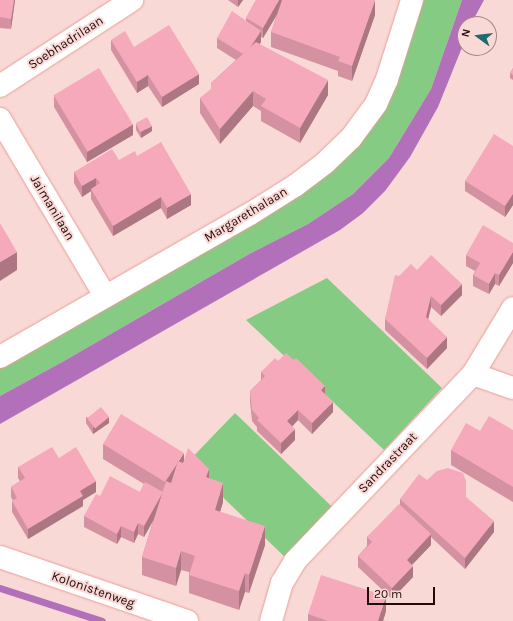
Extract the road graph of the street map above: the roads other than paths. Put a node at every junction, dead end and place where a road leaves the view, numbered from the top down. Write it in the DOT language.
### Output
graph roads {
  1 [pos="132,0"];
  2 [pos="412,0"];
  3 [pos="0,86"];
  4 [pos="0,119"];
  5 [pos="105,296"];
  6 [pos="513,308"];
  7 [pos="0,357"];
  8 [pos="473,374"];
  9 [pos="513,388"];
  10 [pos="0,557"];
  11 [pos="187,621"];
  12 [pos="271,621"];
  1 -- 3 [label="street, Soebhadrilaan"];
  2 -- 5 [label="street, Margarethalaan"];
  4 -- 5 [label="street, Jaimanilaan"];
  5 -- 7 [label="street, Margarethalaan"];
  6 -- 8 [label="street, Sandrastraat"];
  8 -- 9 [label="street"];
  8 -- 12 [label="street, Sandrastraat"];
  10 -- 11 [label="street, Kolonistenweg"];
}
